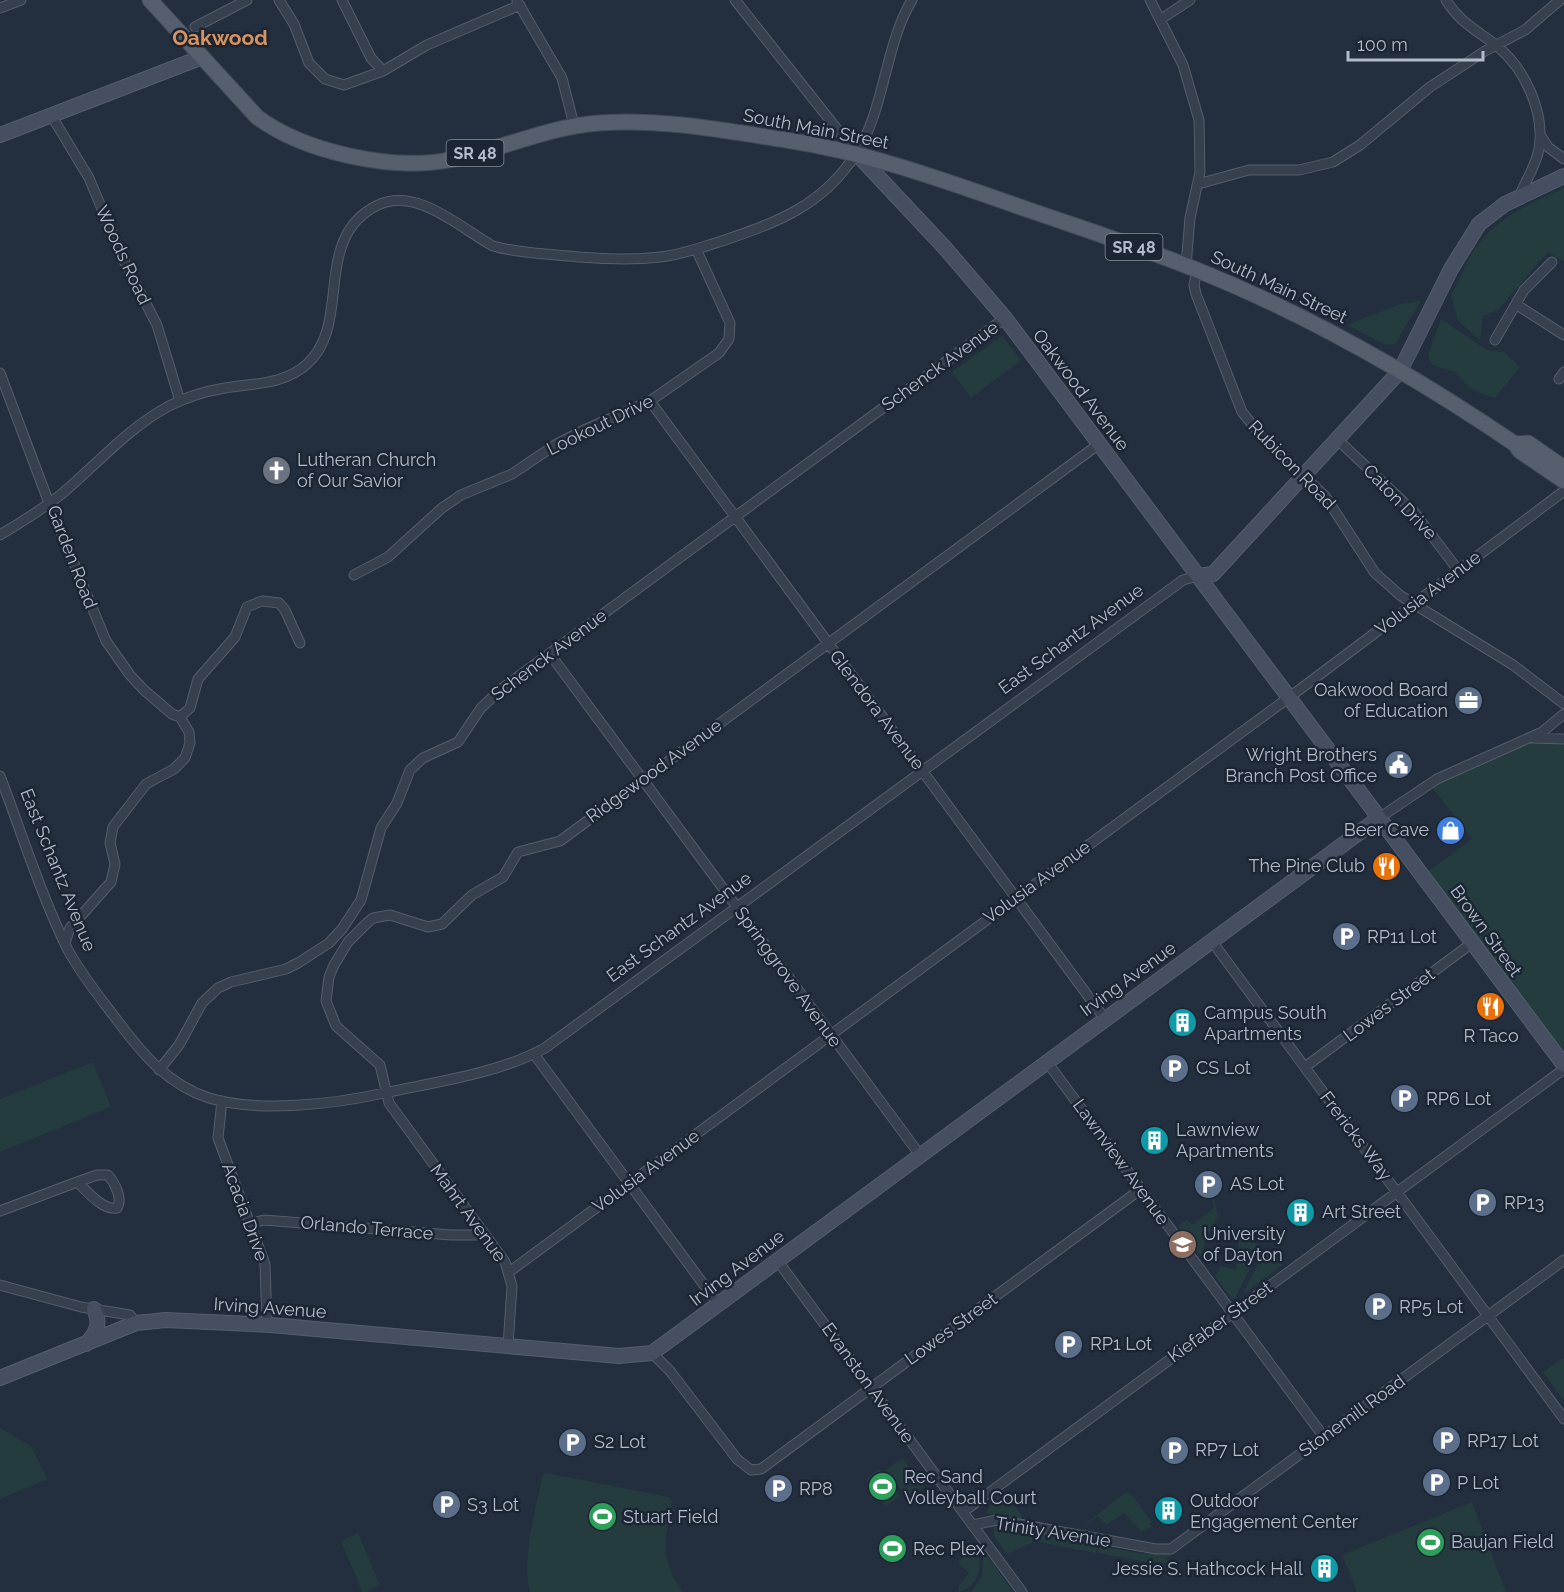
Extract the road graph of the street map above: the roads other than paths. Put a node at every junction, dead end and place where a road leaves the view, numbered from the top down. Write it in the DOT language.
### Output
graph roads {
  1 [pos="21,0"];
  2 [pos="150,0"];
  3 [pos="247,0"];
  4 [pos="279,0"];
  5 [pos="342,0"];
  6 [pos="735,0"];
  7 [pos="1150,0"];
  8 [pos="1190,0"];
  9 [pos="1446,0"];
  10 [pos="1560,0"];
  11 [pos="518,2"];
  12 [pos="908,2"];
  13 [pos="0,8"];
  14 [pos="1161,19"];
  15 [pos="195,27"];
  16 [pos="1497,46"];
  17 [pos="200,58"];
  18 [pos="383,71"];
  19 [pos="51,115"];
  20 [pos="574,125"];
  21 [pos="1540,130"];
  22 [pos="0,135"];
  23 [pos="856,153"];
  24 [pos="1564,159"];
  25 [pos="1564,176"];
  26 [pos="1198,184"];
  27 [pos="1520,195"];
  28 [pos="696,249"];
  29 [pos="1552,262"];
  30 [pos="1192,268"];
  31 [pos="1517,305"];
  32 [pos="1005,318"];
  33 [pos="1564,335"];
  34 [pos="1495,340"];
  35 [pos="1400,371"];
  36 [pos="0,373"];
  37 [pos="180,401"];
  38 [pos="650,401"];
  39 [pos="1337,439"];
  40 [pos="1100,444"];
  41 [pos="1515,444"];
  42 [pos="1564,468"];
  43 [pos="1305,476"];
  44 [pos="1564,481"];
  45 [pos="1564,491"];
  46 [pos="49,503"];
  47 [pos="735,517"];
  48 [pos="0,535"];
  49 [pos="1458,570"];
  50 [pos="354,575"];
  51 [pos="1198,576"];
  52 [pos="1413,604"];
  53 [pos="300,643"];
  54 [pos="827,643"];
  55 [pos="550,654"];
  56 [pos="1290,696"];
  57 [pos="1564,704"];
  58 [pos="1564,714"];
  59 [pos="180,717"];
  60 [pos="1528,738"];
  61 [pos="1564,738"];
  62 [pos="921,770"];
  63 [pos="0,776"];
  64 [pos="644,778"];
  65 [pos="1379,818"];
  66 [pos="1016,898"];
  67 [pos="737,907"];
  68 [pos="353,915"];
  69 [pos="373,918"];
  70 [pos="1212,940"];
  71 [pos="65,943"];
  72 [pos="1472,944"];
  73 [pos="1105,1019"];
  74 [pos="830,1035"];
  75 [pos="534,1054"];
  76 [pos="1047,1062"];
  77 [pos="1305,1067"];
  78 [pos="1564,1067"];
  79 [pos="159,1070"];
  80 [pos="386,1093"];
  81 [pos="222,1101"];
  82 [pos="920,1155"];
  83 [pos="77,1182"];
  84 [pos="628,1184"];
  85 [pos="1141,1189"];
  86 [pos="1397,1192"];
  87 [pos="0,1211"];
  88 [pos="249,1224"];
  89 [pos="485,1235"];
  90 [pos="777,1260"];
  91 [pos="1564,1260"];
  92 [pos="509,1272"];
  93 [pos="0,1284"];
  94 [pos="718,1304"];
  95 [pos="94,1309"];
  96 [pos="1232,1313"];
  97 [pos="1489,1316"];
  98 [pos="136,1323"];
  99 [pos="267,1325"];
  100 [pos="86,1344"];
  101 [pos="508,1346"];
  102 [pos="652,1353"];
  103 [pos="0,1378"];
  104 [pos="871,1388"];
  105 [pos="1564,1419"];
  106 [pos="1324,1437"];
  107 [pos="963,1512"];
  108 [pos="973,1525"];
  109 [pos="1133,1545"];
  110 [pos="1022,1592"];
  1 -- 13 [label="street"];
  2 -- 17 [label="main road, South Main Street / SR 48"];
  3 -- 15 [label="street"];
  4 -- 18 [label="street"];
  5 -- 18 [label="street"];
  6 -- 23 [label="street, Oakwood Avenue"];
  7 -- 14 [label="street, Rubicon Road"];
  8 -- 14 [label="street"];
  9 -- 16 [label="street"];
  10 -- 16 [label="street"];
  11 -- 18 [label="street"];
  11 -- 20 [label="street"];
  12 -- 23 [label="street"];
  14 -- 26 [label="street, Rubicon Road"];
  16 -- 21 [label="street"];
  16 -- 26 [label="street"];
  17 -- 19 [label="street"];
  17 -- 20 [label="main road, South Main Street / SR 48"];
  19 -- 22 [label="street"];
  19 -- 37 [label="street, Woods Road"];
  20 -- 23 [label="main road, South Main Street / SR 48"];
  21 -- 24 [label="street"];
  21 -- 27 [label="street"];
  23 -- 28 [label="street"];
  23 -- 30 [label="main road, South Main Street / SR 48"];
  23 -- 32 [label="street, Oakwood Avenue"];
  25 -- 27 [label="street, East Schantz Avenue"];
  26 -- 30 [label="street, Rubicon Road"];
  27 -- 35 [label="street, East Schantz Avenue"];
  28 -- 37 [label="street"];
  28 -- 38 [label="street, Lookout Drive"];
  29 -- 31 [label="street"];
  30 -- 35 [label="main road, South Main Street / SR 48"];
  30 -- 43 [label="street, Rubicon Road"];
  31 -- 33 [label="street"];
  31 -- 34 [label="street"];
  32 -- 40 [label="street, Oakwood Avenue"];
  32 -- 47 [label="street, Schenck Avenue"];
  35 -- 39 [label="street, East Schantz Avenue"];
  35 -- 41 [label="main road, South Main Street / SR 48"];
  36 -- 46 [label="street, Garden Road"];
  37 -- 46 [label="street"];
  38 -- 47 [label="street, Glendora Avenue"];
  38 -- 50 [label="street, Lookout Drive"];
  39 -- 43 [label="street, East Schantz Avenue"];
  39 -- 49 [label="street, Caton Drive"];
  40 -- 51 [label="street, Oakwood Avenue"];
  40 -- 54 [label="street, Ridgewood Avenue"];
  41 -- 42 [label="main road, South Main Street / SR 48"];
  41 -- 44 [label="main road, South Main Street / SR 48"];
  43 -- 51 [label="street, East Schantz Avenue"];
  43 -- 52 [label="street, Rubicon Road"];
  45 -- 49 [label="street, Volusia Avenue"];
  46 -- 48 [label="street"];
  46 -- 59 [label="street, Garden Road"];
  47 -- 54 [label="street, Glendora Avenue"];
  47 -- 55 [label="street, Schenck Avenue"];
  49 -- 52 [label="street, Volusia Avenue"];
  51 -- 56 [label="street, Oakwood Avenue"];
  51 -- 62 [label="street, East Schantz Avenue"];
  52 -- 56 [label="street, Volusia Avenue"];
  52 -- 57 [label="street, Rubicon Road"];
  53 -- 59 [label="street"];
  54 -- 62 [label="street, Glendora Avenue"];
  54 -- 64 [label="street, Ridgewood Avenue"];
  55 -- 64 [label="street, Springgrove Avenue"];
  55 -- 68 [label="street, Schenck Avenue"];
  56 -- 65 [label="street, Oakwood Avenue"];
  56 -- 66 [label="street, Volusia Avenue"];
  58 -- 60 [label="street"];
  59 -- 71 [label="street"];
  60 -- 61 [label="street"];
  60 -- 65 [label="street"];
  62 -- 66 [label="street, Glendora Avenue"];
  62 -- 67 [label="street, East Schantz Avenue"];
  63 -- 71 [label="street, East Schantz Avenue"];
  64 -- 67 [label="street, Springgrove Avenue"];
  64 -- 69 [label="street, Ridgewood Avenue"];
  65 -- 70 [label="street, Irving Avenue"];
  65 -- 72 [label="street, Brown Street"];
  66 -- 73 [label="street, Glendora Avenue"];
  66 -- 74 [label="street, Volusia Avenue"];
  67 -- 74 [label="street, Springgrove Avenue"];
  67 -- 75 [label="street, East Schantz Avenue"];
  68 -- 69 [label="street, Ridgewood Avenue"];
  68 -- 79 [label="street, Schenck Avenue"];
  69 -- 80 [label="street"];
  70 -- 73 [label="street, Irving Avenue"];
  70 -- 77 [label="street, Frericks Way"];
  71 -- 79 [label="street, East Schantz Avenue"];
  72 -- 77 [label="street, Lowes Street"];
  72 -- 78 [label="street, Brown Street"];
  73 -- 76 [label="street, Irving Avenue"];
  74 -- 82 [label="street, Springgrove Avenue"];
  74 -- 84 [label="street, Volusia Avenue"];
  75 -- 80 [label="street, East Schantz Avenue"];
  75 -- 84 [label="street"];
  76 -- 82 [label="street, Irving Avenue"];
  76 -- 85 [label="street, Lawnview Avenue"];
  77 -- 86 [label="street, Frericks Way"];
  78 -- 86 [label="street, Kiefaber Street"];
  79 -- 81 [label="street, East Schantz Avenue"];
  80 -- 81 [label="street, East Schantz Avenue"];
  80 -- 89 [label="street, Mahrt Avenue"];
  81 -- 88 [label="street, Acacia Drive"];
  82 -- 90 [label="street, Irving Avenue"];
  83 -- 83 [label="street"];
  83 -- 87 [label="street"];
  84 -- 92 [label="street, Volusia Avenue"];
  84 -- 94 [label="street"];
  85 -- 96 [label="street, Lawnview Avenue"];
  85 -- 104 [label="street, Lowes Street"];
  86 -- 96 [label="street, Kiefaber Street"];
  86 -- 97 [label="street, Frericks Way"];
  88 -- 89 [label="street, Orlando Terrace"];
  88 -- 99 [label="street, Acacia Drive"];
  89 -- 92 [label="street, Mahrt Avenue"];
  90 -- 94 [label="street, Irving Avenue"];
  90 -- 104 [label="street, Evanston Avenue"];
  91 -- 97 [label="street, Stonemill Road"];
  92 -- 101 [label="street, Mahrt Avenue"];
  93 -- 95 [label="street"];
  94 -- 102 [label="street, Irving Avenue"];
  95 -- 98 [label="street"];
  95 -- 100 [label="street"];
  96 -- 106 [label="street, Lawnview Avenue"];
  96 -- 107 [label="street, Kiefaber Street"];
  97 -- 105 [label="street, Frericks Way"];
  97 -- 106 [label="street, Stonemill Road"];
  98 -- 99 [label="street, Irving Avenue"];
  98 -- 100 [label="street, Irving Avenue"];
  99 -- 101 [label="street, Irving Avenue"];
  100 -- 103 [label="street, Irving Avenue"];
  101 -- 102 [label="street, Irving Avenue"];
  102 -- 104 [label="street, Lowes Street"];
  104 -- 107 [label="street, Evanston Avenue"];
  106 -- 109 [label="street, Stonemill Road"];
  107 -- 108 [label="street, Evanston Avenue"];
  108 -- 109 [label="street, Trinity Avenue"];
  108 -- 110 [label="street, Evanston Avenue"];
}
